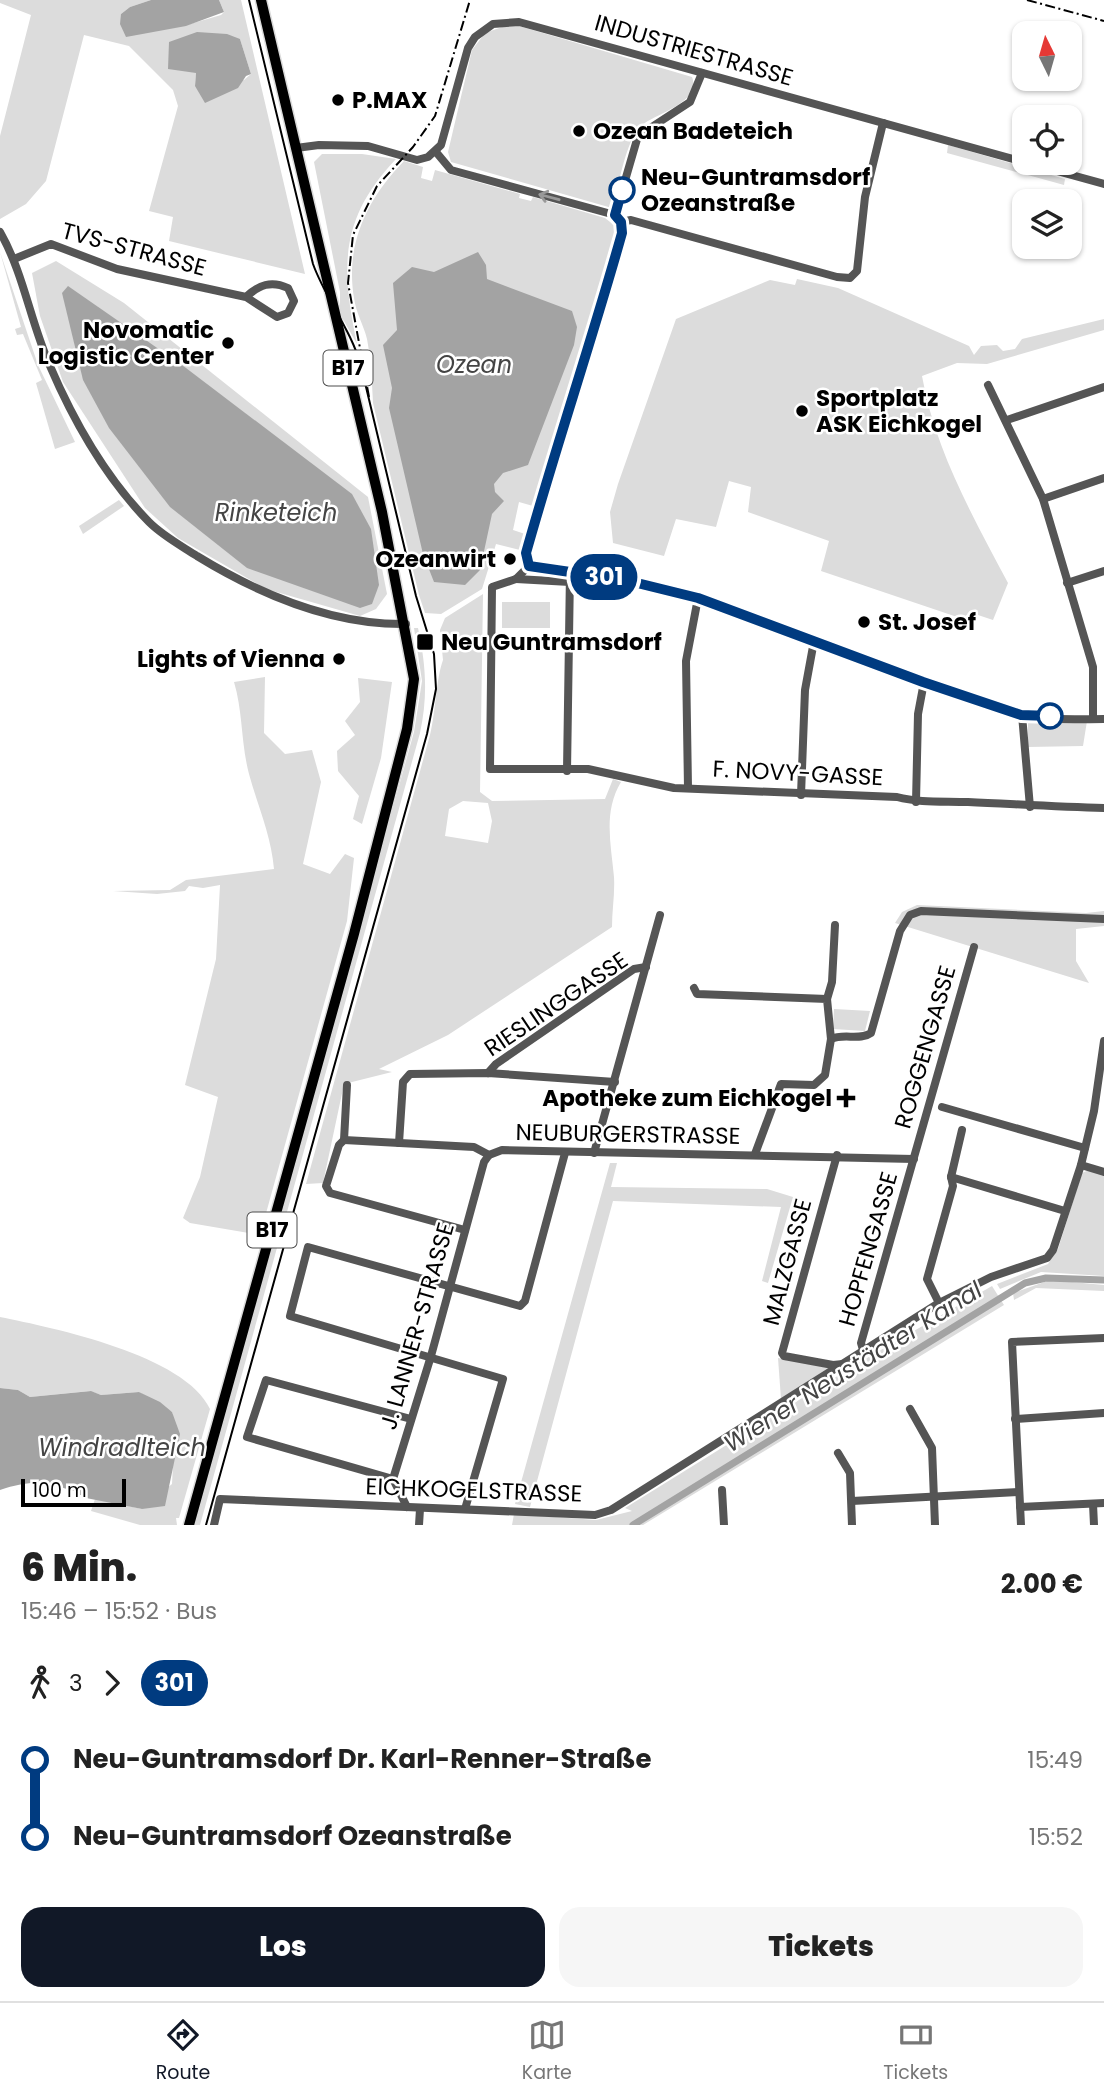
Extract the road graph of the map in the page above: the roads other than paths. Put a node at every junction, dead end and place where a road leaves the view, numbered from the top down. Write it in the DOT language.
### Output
graph roads {
  1 [pos="261,0"];
  2 [pos="702,73"];
  3 [pos="883,122"];
  4 [pos="296,148"];
  5 [pos="436,152"];
  6 [pos="1012,158"];
  7 [pos="1072,175"];
  8 [pos="1104,184"];
  9 [pos="618,219"];
  10 [pos="0,232"];
  11 [pos="14,258"];
  12 [pos="246,297"];
  13 [pos="988,385"];
  14 [pos="1104,387"];
  15 [pos="1007,420"];
  16 [pos="1104,478"];
  17 [pos="1043,499"];
  18 [pos="529,566"];
  19 [pos="1104,571"];
  20 [pos="570,572"];
  21 [pos="581,574"];
  22 [pos="591,576"];
  23 [pos="516,579"];
  24 [pos="570,582"];
  25 [pos="1067,583"];
  26 [pos="698,598"];
  27 [pos="406,624"];
  28 [pos="814,641"];
  29 [pos="1104,664"];
  30 [pos="1093,667"];
  31 [pos="923,682"];
  32 [pos="1021,715"];
  33 [pos="1093,719"];
  34 [pos="1104,719"];
  35 [pos="567,771"];
  36 [pos="688,788"];
  37 [pos="801,795"];
  38 [pos="916,802"];
  39 [pos="1030,807"];
  40 [pos="1104,808"];
  41 [pos="660,915"];
  42 [pos="1104,919"];
  43 [pos="835,925"];
  44 [pos="974,947"];
  45 [pos="646,967"];
  46 [pos="694,988"];
  47 [pos="827,999"];
  48 [pos="831,1039"];
  49 [pos="1104,1041"];
  50 [pos="488,1073"];
  51 [pos="615,1082"];
  52 [pos="347,1085"];
  53 [pos="942,1107"];
  54 [pos="962,1130"];
  55 [pos="344,1140"];
  56 [pos="399,1143"];
  57 [pos="1085,1148"];
  58 [pos="565,1153"];
  59 [pos="594,1153"];
  60 [pos="755,1154"];
  61 [pos="489,1155"];
  62 [pos="837,1155"];
  63 [pos="914,1159"];
  64 [pos="1081,1165"];
  65 [pos="1104,1172"];
  66 [pos="951,1177"];
  67 [pos="1065,1211"];
  68 [pos="465,1230"];
  69 [pos="450,1288"];
  70 [pos="939,1303"];
  71 [pos="1104,1338"];
  72 [pos="863,1350"];
  73 [pos="431,1356"];
  74 [pos="847,1364"];
  75 [pos="909,1409"];
  76 [pos="1104,1413"];
  77 [pos="411,1419"];
  78 [pos="1015,1419"];
  79 [pos="838,1453"];
  80 [pos="393,1479"];
  81 [pos="722,1490"];
  82 [pos="1019,1492"];
  83 [pos="933,1497"];
  84 [pos="852,1501"];
  85 [pos="1104,1503"];
  86 [pos="1093,1504"];
  87 [pos="407,1507"];
  88 [pos="1020,1507"];
  89 [pos="420,1509"];
  90 [pos="465,1509"];
  91 [pos="189,1525"];
  92 [pos="214,1525"];
  93 [pos="419,1525"];
  94 [pos="724,1525"];
  95 [pos="852,1525"];
  96 [pos="935,1525"];
  97 [pos="1021,1525"];
  98 [pos="1094,1525"];
  1 -- 4 [label="main road, B17"];
  2 -- 3 [label="street, INDUSTRIESTRASSE"];
  2 -- 5 [label="street, INDUSTRIESTRASSE"];
  2 -- 9 [label="street"];
  3 -- 6 [label="street, INDUSTRIESTRASSE"];
  3 -- 9 [label="street"];
  4 -- 5 [label="street"];
  4 -- 27 [label="main road, B17"];
  9 -- 5 [label="street, one-way"];
  7 -- 8 [label="street, INDUSTRIESTRASSE"];
  9 -- 18 [label="street"];
  10 -- 11 [label="street"];
  11 -- 12 [label="street, TVS-STRASSE"];
  11 -- 27 [label="street"];
  12 -- 12 [label="street, TVS-STRASSE"];
  13 -- 15 [label="street"];
  14 -- 15 [label="street"];
  15 -- 17 [label="street"];
  16 -- 17 [label="street"];
  17 -- 25 [label="street"];
  18 -- 20 [label="street"];
  18 -- 23 [label="street"];
  19 -- 25 [label="street"];
  20 -- 21 [label="street"];
  20 -- 24 [label="street"];
  22 -- 26 [label="street"];
  23 -- 24 [label="street"];
  23 -- 35 [label="street, F. NOVY-GASSE"];
  24 -- 35 [label="street"];
  25 -- 30 [label="street"];
  26 -- 28 [label="street"];
  26 -- 36 [label="street"];
  27 -- 91 [label="main road, B17"];
  28 -- 31 [label="street"];
  28 -- 37 [label="street"];
  29 -- 30 [label="street"];
  30 -- 33 [label="street"];
  31 -- 32 [label="street"];
  31 -- 38 [label="street"];
  32 -- 33 [label="street"];
  32 -- 39 [label="street"];
  33 -- 34 [label="street"];
  35 -- 36 [label="street, F. NOVY-GASSE"];
  36 -- 37 [label="street, F. NOVY-GASSE"];
  37 -- 38 [label="street, F. NOVY-GASSE"];
  38 -- 39 [label="street, F. NOVY-GASSE"];
  39 -- 40 [label="street, F. NOVY-GASSE"];
  41 -- 45 [label="street, RIESLINGGASSE"];
  42 -- 48 [label="street"];
  43 -- 47 [label="street"];
  44 -- 63 [label="street, ROGGENGASSE"];
  45 -- 50 [label="street, RIESLINGGASSE"];
  45 -- 51 [label="street, RIESLINGGASSE"];
  46 -- 47 [label="street"];
  47 -- 48 [label="street"];
  48 -- 60 [label="street"];
  49 -- 57 [label="street, EICHKOGELSTRASSE"];
  50 -- 51 [label="street"];
  50 -- 56 [label="street"];
  51 -- 59 [label="street, RIESLINGGASSE"];
  52 -- 55 [label="street"];
  53 -- 57 [label="street"];
  54 -- 66 [label="street"];
  55 -- 56 [label="street, NEUBURGERSTRASSE"];
  55 -- 68 [label="street"];
  56 -- 61 [label="street, NEUBURGERSTRASSE"];
  57 -- 64 [label="street, EICHKOGELSTRASSE"];
  58 -- 59 [label="street, NEUBURGERSTRASSE"];
  58 -- 61 [label="street, NEUBURGERSTRASSE"];
  58 -- 69 [label="street"];
  59 -- 60 [label="street, NEUBURGERSTRASSE"];
  60 -- 62 [label="street, NEUBURGERSTRASSE"];
  61 -- 68 [label="street, J. LANNER-STRASSE"];
  62 -- 63 [label="street, NEUBURGERSTRASSE"];
  62 -- 74 [label="street, MALZGASSE"];
  63 -- 72 [label="street, HOPFENGASSE"];
  64 -- 65 [label="street"];
  64 -- 67 [label="street, EICHKOGELSTRASSE"];
  66 -- 67 [label="street"];
  66 -- 70 [label="street"];
  67 -- 70 [label="street, EICHKOGELSTRASSE"];
  68 -- 69 [label="street, J. LANNER-STRASSE"];
  69 -- 73 [label="street, J. LANNER-STRASSE"];
  69 -- 73 [label="street"];
  70 -- 72 [label="street, EICHKOGELSTRASSE"];
  71 -- 78 [label="street"];
  72 -- 74 [label="street, EICHKOGELSTRASSE"];
  73 -- 77 [label="street, J. LANNER-STRASSE"];
  73 -- 90 [label="street"];
  74 -- 90 [label="street, EICHKOGELSTRASSE"];
  75 -- 83 [label="street"];
  76 -- 78 [label="street"];
  77 -- 80 [label="street, J. LANNER-STRASSE"];
  77 -- 80 [label="street"];
  78 -- 82 [label="street"];
  79 -- 84 [label="street"];
  80 -- 87 [label="street"];
  81 -- 94 [label="street"];
  82 -- 83 [label="street"];
  82 -- 88 [label="street"];
  83 -- 84 [label="street"];
  83 -- 96 [label="street"];
  84 -- 95 [label="street"];
  85 -- 86 [label="street"];
  86 -- 88 [label="street"];
  86 -- 98 [label="street"];
  87 -- 89 [label="street, EICHKOGELSTRASSE"];
  87 -- 92 [label="street, EICHKOGELSTRASSE"];
  88 -- 97 [label="street"];
  89 -- 90 [label="street, EICHKOGELSTRASSE"];
  89 -- 93 [label="street"];
}
